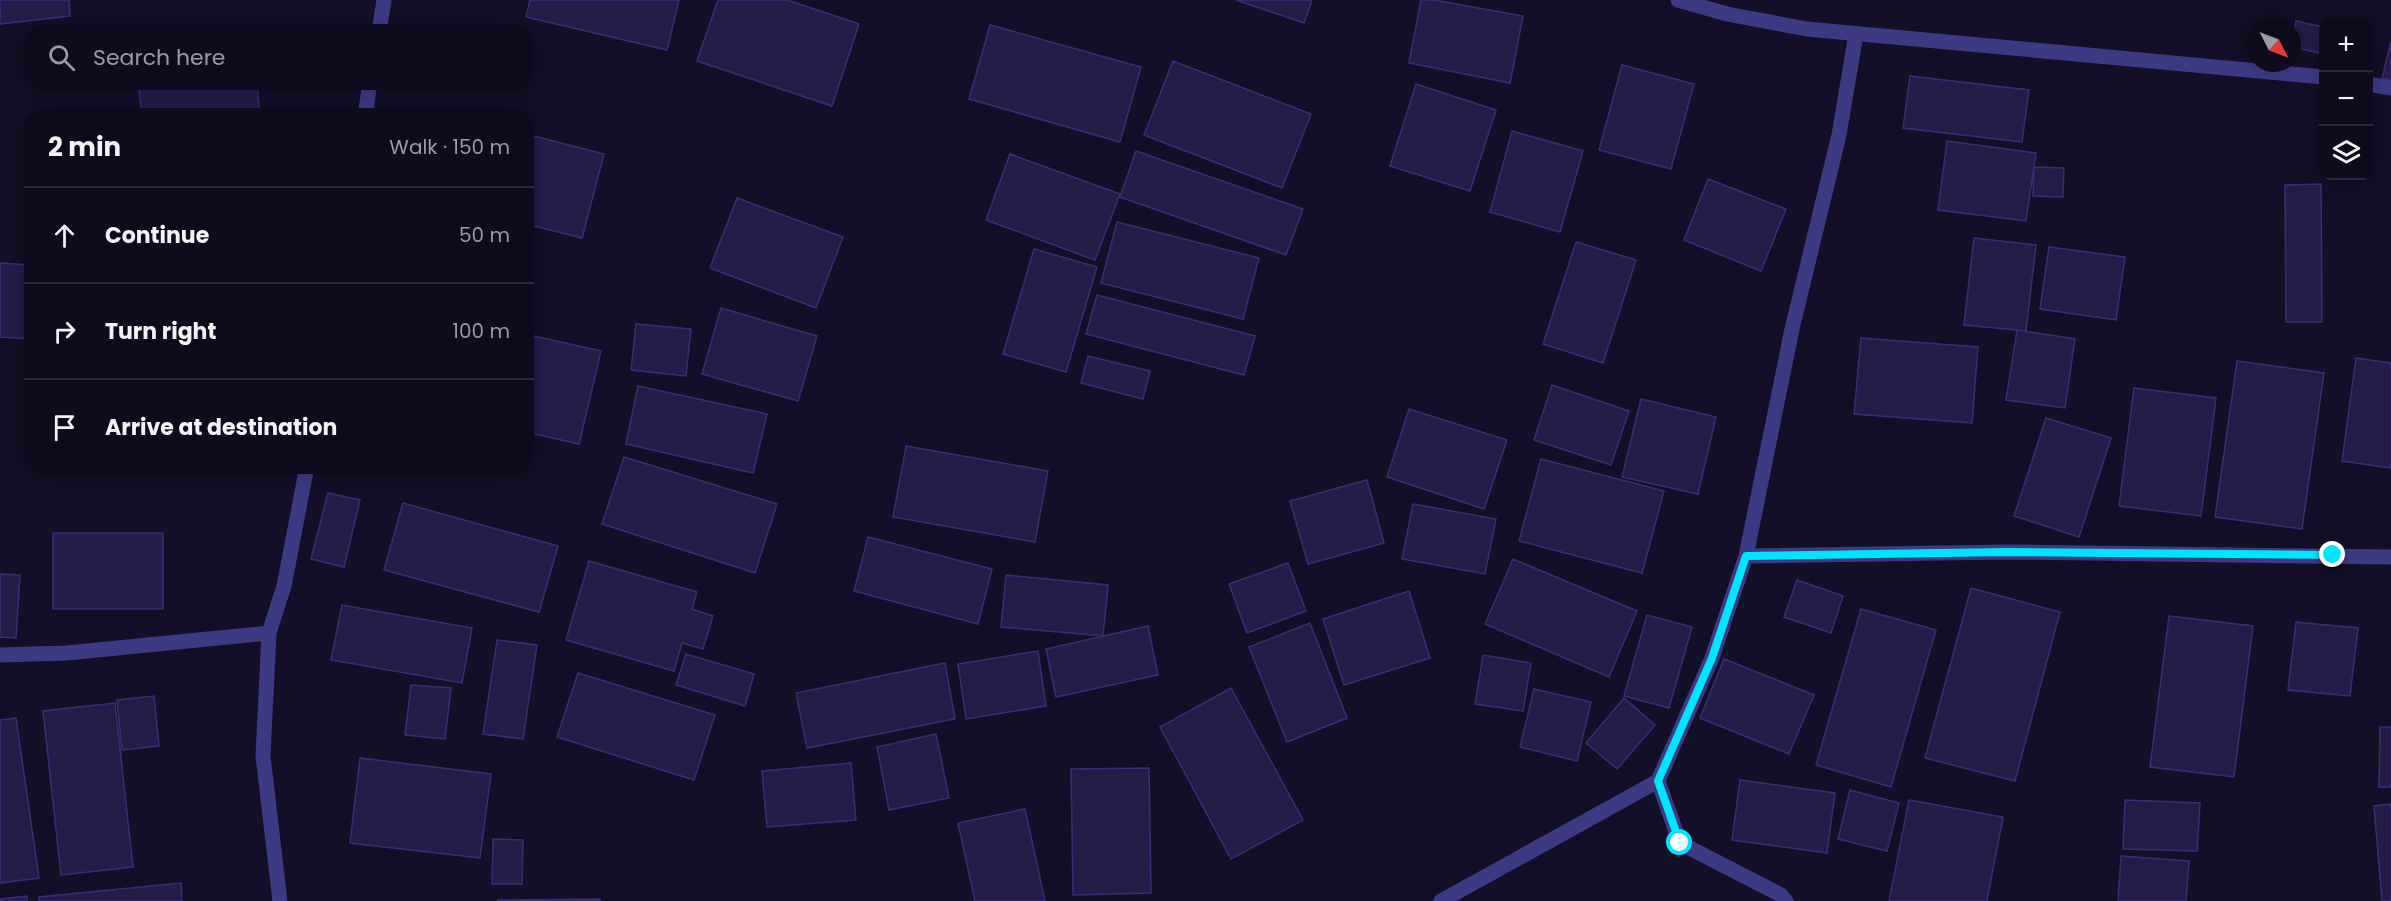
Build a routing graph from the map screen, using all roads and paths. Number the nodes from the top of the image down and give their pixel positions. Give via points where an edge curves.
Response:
1 (384, 0) edge
2 (1678, 0) edge
3 (380, 24) edge
4 (1856, 34) junction
5 (2319, 77) edge
6 (2373, 85) edge
7 (2391, 88) edge
8 (369, 90) edge
9 (366, 108) edge
10 (305, 474) edge
11 (1746, 556) junction
12 (2391, 557) edge
13 (269, 633) junction
14 (0, 655) edge
15 (1658, 781) junction
16 (280, 901) edge
17 (1441, 901) edge
18 (1786, 901) edge

1 - 3 street
2 - 4 street via 1727,14
4 - 5 street
4 - 11 street via 1839,135 1792,329
6 - 7 street
8 - 9 street
10 - 13 street via 284,586
11 - 12 street via 2006,552
11 - 15 street via 1712,658
13 - 14 street via 67,653
13 - 16 street via 263,756
15 - 17 street
15 - 18 street via 1680,843

